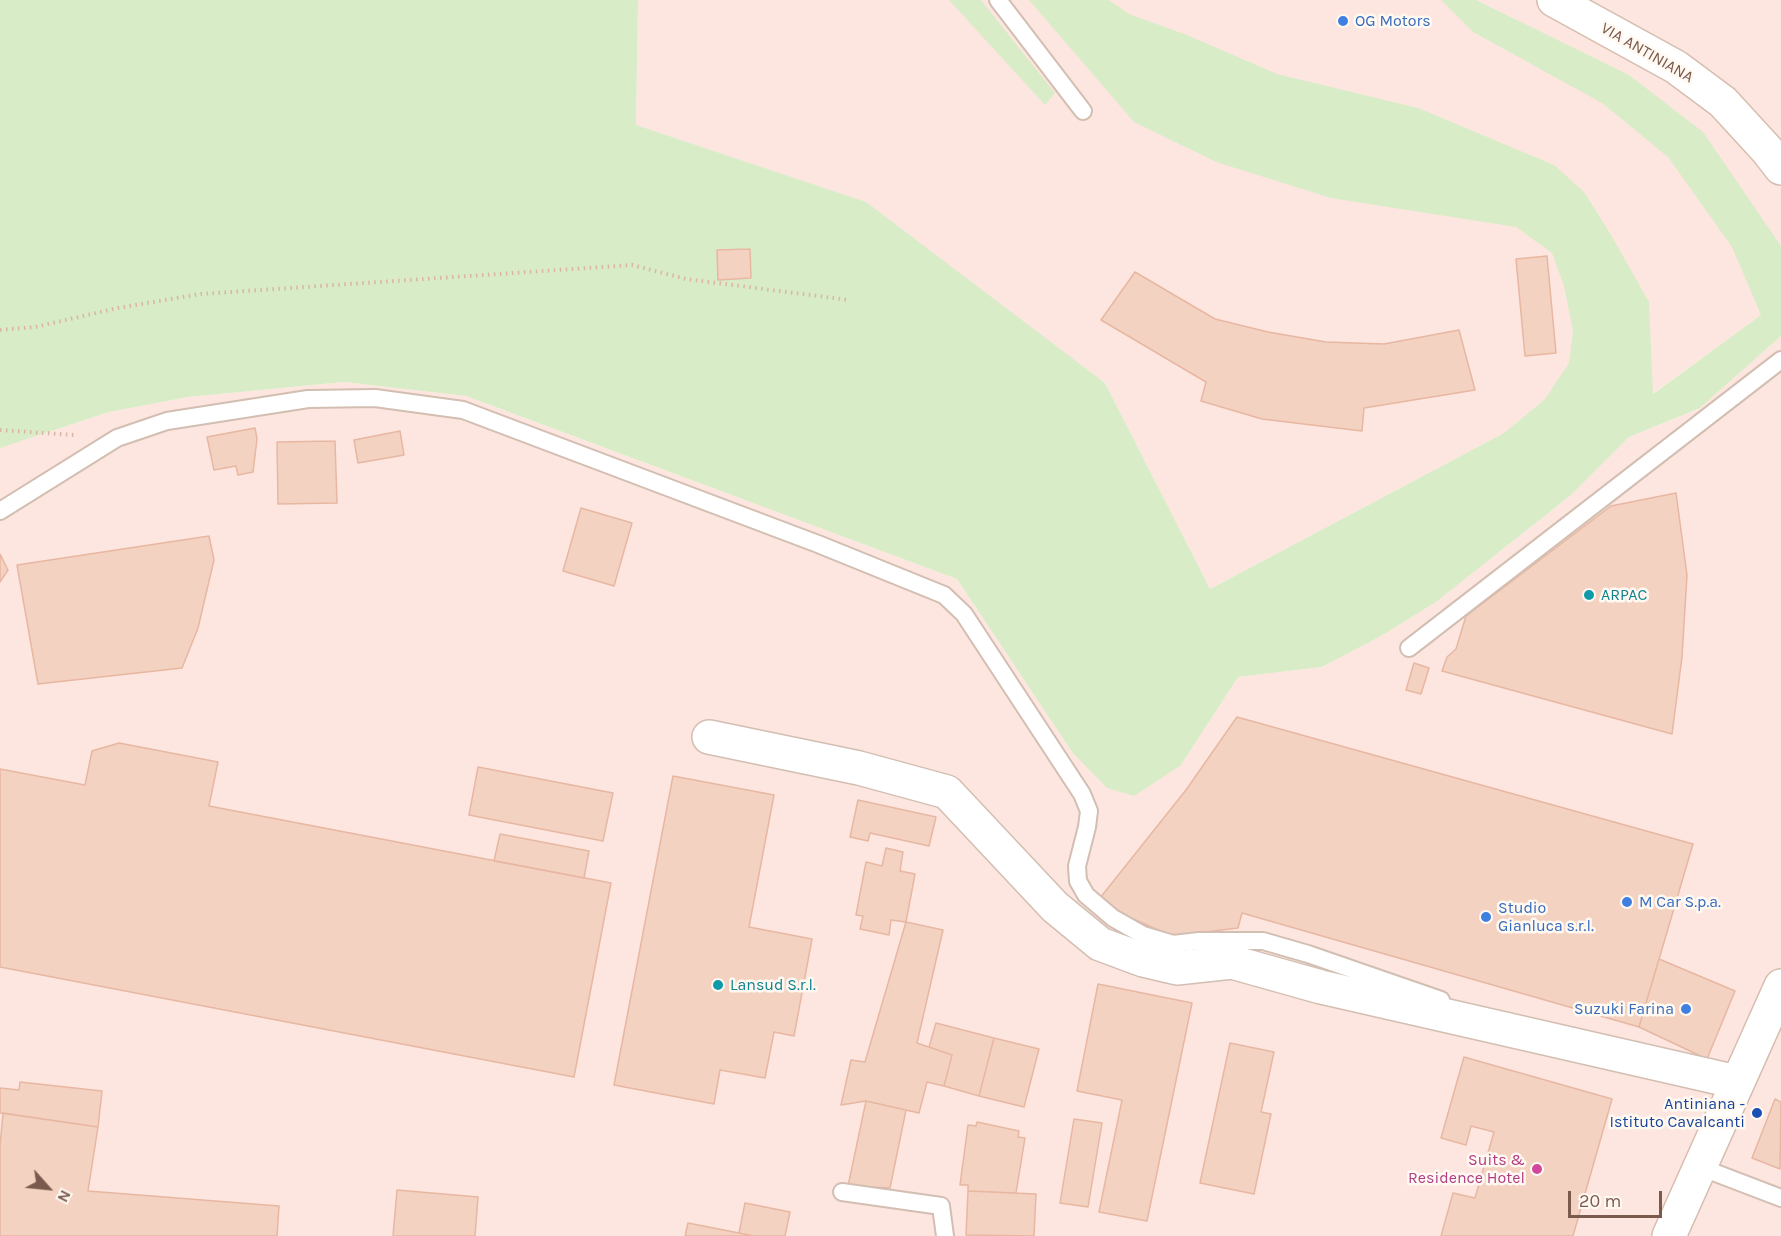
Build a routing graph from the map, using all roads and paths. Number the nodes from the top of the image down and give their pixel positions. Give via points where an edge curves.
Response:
1 (998, 0) edge
2 (1554, 0) edge
3 (1083, 111) dead end
4 (1781, 168) edge
5 (849, 300) dead end
6 (0, 330) edge
7 (1781, 360) edge
8 (0, 430) edge
9 (117, 438) junction
10 (0, 511) edge
11 (1409, 648) dead end
12 (709, 736) dead end
13 (1781, 986) edge
14 (1775, 1024) edge
15 (1567, 1043) junction
16 (1737, 1082) junction
17 (1700, 1167) junction
18 (842, 1192) dead end
19 (1781, 1198) edge
20 (945, 1236) edge
21 (1670, 1236) edge

1 - 3 lane
2 - 4 street, VIA ANTINIANA via 1677,67 1723,102
5 - 6 path via 686,279 632,265 201,294 35,327
7 - 11 lane
8 - 9 path
9 - 10 lane
9 - 15 lane via 167,420 309,399 375,398 463,410 944,595 964,614 1082,794 1089,811 1077,866 1078,881 1086,895 1113,918 1143,935 1173,944 1263,941
12 - 15 street via 859,768 946,792 1055,907 1100,944 1143,960 1177,968 1232,962 1321,987
13 - 14 street
14 - 16 street
15 - 16 street
16 - 17 street
17 - 19 lane
17 - 21 street
18 - 20 lane via 941,1206

